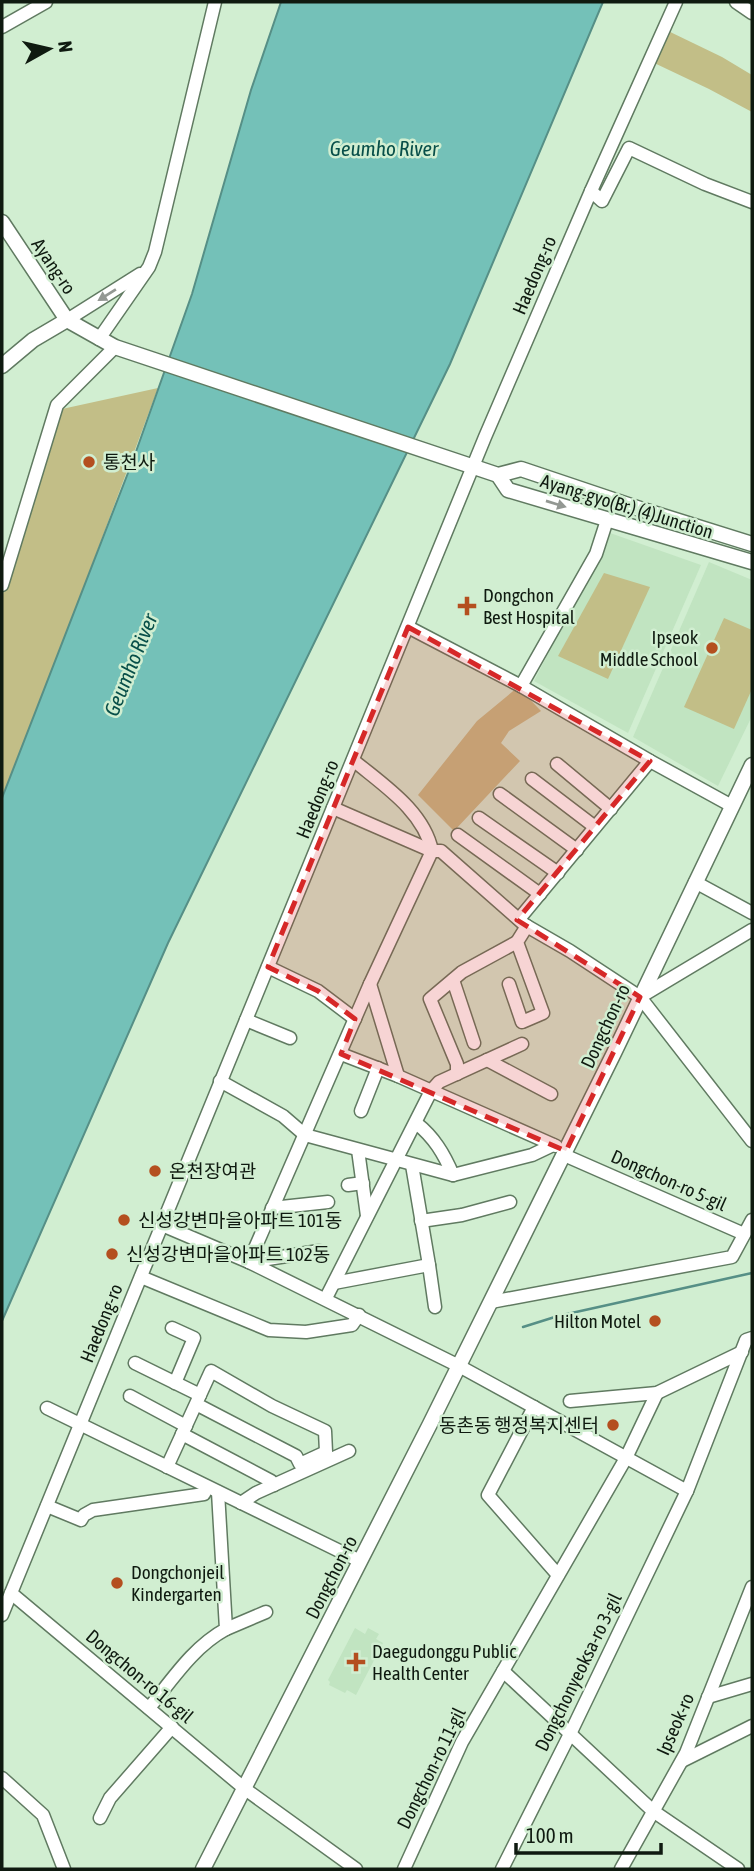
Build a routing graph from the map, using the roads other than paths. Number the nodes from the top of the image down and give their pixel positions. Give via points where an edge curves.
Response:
1 (46, 2) edge
2 (215, 2) edge
3 (676, 2) edge
4 (736, 2) edge
5 (752, 13) edge
6 (2, 27) edge
7 (591, 191) junction
8 (752, 202) edge
9 (2, 222) edge
10 (146, 271) junction
11 (67, 320) junction
12 (99, 340) junction
13 (115, 347) junction
14 (2, 366) edge
15 (442, 456) joint
16 (474, 467) junction
17 (498, 475) junction
18 (607, 520) junction
19 (752, 544) edge
20 (752, 562) edge
21 (2, 585) edge
22 (408, 627) junction
23 (521, 686) junction
24 (353, 760) junction
25 (650, 761) junction
26 (556, 764) dead end
27 (752, 765) edge
28 (532, 779) dead end
29 (500, 794) dead end
30 (732, 806) junction
31 (333, 808) junction
32 (611, 809) junction
33 (479, 817) dead end
34 (595, 827) junction
35 (458, 835) dead end
36 (432, 850) junction
37 (577, 850) junction
38 (558, 873) junction
39 (695, 882) junction
40 (540, 894) junction
41 (752, 913) edge
42 (523, 923) junction
43 (752, 930) edge
44 (517, 942) junction
45 (268, 967) junction
46 (453, 980) junction
47 (370, 984) junction
48 (509, 984) dead end
49 (640, 998) junction
50 (355, 1019) junction
51 (246, 1020) junction
52 (290, 1038) dead end
53 (474, 1043) dead end
54 (522, 1044) dead end
55 (341, 1054) junction
56 (487, 1060) junction
57 (378, 1068) junction
58 (457, 1074) junction
59 (398, 1076) junction
60 (220, 1081) junction
61 (431, 1091) junction
62 (551, 1094) dead end
63 (361, 1111) dead end
64 (416, 1123) junction
65 (305, 1135) junction
66 (752, 1142) edge
67 (358, 1150) junction
68 (561, 1150) junction
69 (396, 1161) junction
70 (412, 1165) junction
71 (453, 1175) junction
72 (363, 1183) junction
73 (348, 1185) dead end
74 (328, 1202) dead end
75 (510, 1202) dead end
76 (272, 1209) junction
77 (368, 1217) junction
78 (752, 1220) edge
79 (421, 1221) junction
80 (162, 1226) junction
81 (744, 1234) junction
82 (319, 1251) dead end
83 (249, 1262) junction
84 (429, 1265) junction
85 (141, 1277) junction
86 (334, 1283) junction
87 (326, 1298) junction
88 (491, 1302) junction
89 (435, 1307) dead end
90 (359, 1315) junction
91 (172, 1328) dead end
92 (747, 1343) edge
93 (135, 1363) dead end
94 (459, 1366) junction
95 (175, 1383) junction
96 (657, 1393) junction
97 (130, 1396) dead end
98 (198, 1399) junction
99 (570, 1401) dead end
100 (534, 1407) junction
101 (47, 1408) dead end
102 (80, 1425) junction
103 (184, 1430) junction
104 (349, 1451) dead end
105 (626, 1458) junction
106 (167, 1467) junction
107 (274, 1485) junction
108 (213, 1490) junction
109 (687, 1491) junction
110 (241, 1503) junction
111 (47, 1506) junction
112 (360, 1561) junction
113 (558, 1576) junction
114 (752, 1587) edge
115 (11, 1593) junction
116 (266, 1612) dead end
117 (746, 1614) edge
118 (2, 1615) edge
119 (226, 1629) junction
120 (503, 1671) junction
121 (752, 1684) edge
122 (708, 1697) junction
123 (149, 1708) junction
124 (752, 1726) edge
125 (172, 1727) junction
126 (570, 1734) junction
127 (681, 1761) junction
128 (2, 1778) edge
129 (245, 1788) junction
130 (653, 1811) junction
131 (100, 1818) dead end
132 (64, 1869) edge
133 (203, 1869) edge
134 (356, 1869) edge
135 (404, 1869) edge
136 (502, 1869) edge
137 (621, 1869) edge
138 (738, 1869) edge

1 - 6 street
2 - 10 street via 155,252
3 - 7 street, Haedong-ro
4 - 5 street
7 - 8 street via 603,201 628,148
7 - 16 street, Haedong-ro
9 - 11 main road, Ayang-ro
10 -> 11 street
10 - 12 street
11 - 12 main road, Ayang-ro
11 - 14 main road
12 - 13 main road, Ayang-ro
13 - 15 main road, Ayang-ro
13 - 21 street via 57,405
15 - 16 main road, Ayang-gyo(Br.) (4)Junction
16 - 17 main road, Ayang-gyo(Br.) (4)Junction
16 - 22 street, Haedong-ro
17 -> 18 main road, Ayang-gyo(Br.) (4)Junction via 508,490
17 - 19 main road, Ayang-gyo(Br.) (4)Junction via 522,469
18 - 20 main road, Ayang-gyo(Br.) (4)Junction
18 - 23 street via 596,554
22 - 23 street
22 - 24 street, Haedong-ro
23 - 25 street
24 - 31 street, Haedong-ro
24 - 36 street via 405,803 430,837
25 - 30 street
25 - 32 street
26 - 32 street
27 - 30 main road, Dongchon-ro
28 - 34 street
29 - 37 street
30 - 39 main road, Dongchon-ro
31 - 36 street
31 - 45 street, Haedong-ro
32 - 34 street
33 - 38 street
34 - 37 street
35 - 40 street
36 - 42 street via 441,851
36 - 47 street
37 - 38 street
38 - 40 street
39 - 41 street
39 - 49 main road, Dongchon-ro
40 - 42 street
42 - 44 street
42 - 49 street
43 - 49 street
44 - 46 street
44 - 48 street via 543,1013 522,1022
45 - 50 street via 318,991
45 - 51 street, Haedong-ro
46 - 53 street
46 - 58 street via 430,999
47 - 50 street
47 - 59 street
49 - 66 street
49 - 68 main road, Dongchon-ro
50 - 55 street
51 - 52 street
51 - 60 street, Haedong-ro
54 - 56 street
55 - 57 street, Dongchon-ro 5-gil
55 - 65 street
56 - 58 street
56 - 62 street
57 - 59 street, Dongchon-ro 5-gil
57 - 63 street
58 - 61 street
59 - 61 street, Dongchon-ro 5-gil
60 - 65 street via 283,1116
60 - 80 street, Haedong-ro
61 - 64 street
61 - 68 street, Dongchon-ro 5-gil
64 - 69 street
64 - 71 street via 443,1153
65 - 67 street
65 - 76 street
67 - 69 street
67 - 72 street
68 - 71 street
68 - 81 street, Dongchon-ro 5-gil
68 - 88 main road, Dongchon-ro
69 - 70 street
69 - 77 street
70 - 71 street
70 - 79 street
72 - 73 street
72 - 77 street
74 - 76 street
75 - 79 street
76 - 83 street
77 - 86 street
78 - 81 street
79 - 84 street
80 - 83 street
80 - 85 street, Haedong-ro
81 - 88 street via 732,1257
82 - 83 street
83 - 87 street
84 - 86 street
84 - 89 street
85 - 90 street via 269,1330 334,1329 352,1325
85 - 102 street, Haedong-ro
86 - 87 street
87 - 90 street
88 - 94 main road, Dongchon-ro
90 - 94 street
91 - 95 street via 194,1338
92 - 96 street, Dongchonyeoksa-ro 3-gil
92 - 109 street, Dongchonyeoksa-ro 3-gil
93 - 95 street
94 - 100 street
94 - 112 main road, Dongchon-ro
95 - 98 street
96 - 99 street
96 - 105 street, Dongchon-ro 11-gil
97 - 103 street
98 - 98 street via 296,1456 300,1464 326,1452 325,1431 211,1371
98 - 103 street
100 - 105 street
100 - 113 street via 488,1494
101 - 102 street
102 - 106 street
102 - 111 street, Haedong-ro
103 - 106 street
103 - 107 street
104 - 107 street
105 - 109 street
105 - 113 street, Dongchon-ro 11-gil
106 - 108 street
107 - 110 street
108 - 110 street
108 - 111 street via 93,1510 80,1520
108 - 119 street
109 - 126 street, Dongchonyeoksa-ro 3-gil
110 - 112 street
111 - 115 street, Haedong-ro
112 - 129 main road, Dongchon-ro
113 - 120 street, Dongchon-ro 11-gil
114 - 117 street, Ipseok-ro
115 - 118 street, Haedong-ro
115 - 123 street, Dongchon-ro 16-gil
116 - 119 street
117 - 122 street, Ipseok-ro
119 - 123 street via 197,1649
120 - 126 street
120 - 135 street, Dongchon-ro 11-gil via 462,1742
121 - 122 street
122 - 127 street, Ipseok-ro
123 - 125 street, Dongchon-ro 16-gil
124 - 127 street
125 - 129 street, Dongchon-ro 16-gil
125 - 131 street via 110,1798
126 - 130 street
126 - 136 street, Dongchonyeoksa-ro 3-gil
127 - 130 street, Ipseok-ro
128 - 132 street via 43,1815
129 - 133 main road, Dongchon-ro
129 - 134 street, Dongchon-ro 16-gil
130 - 137 street, Ipseok-ro
130 - 138 street

